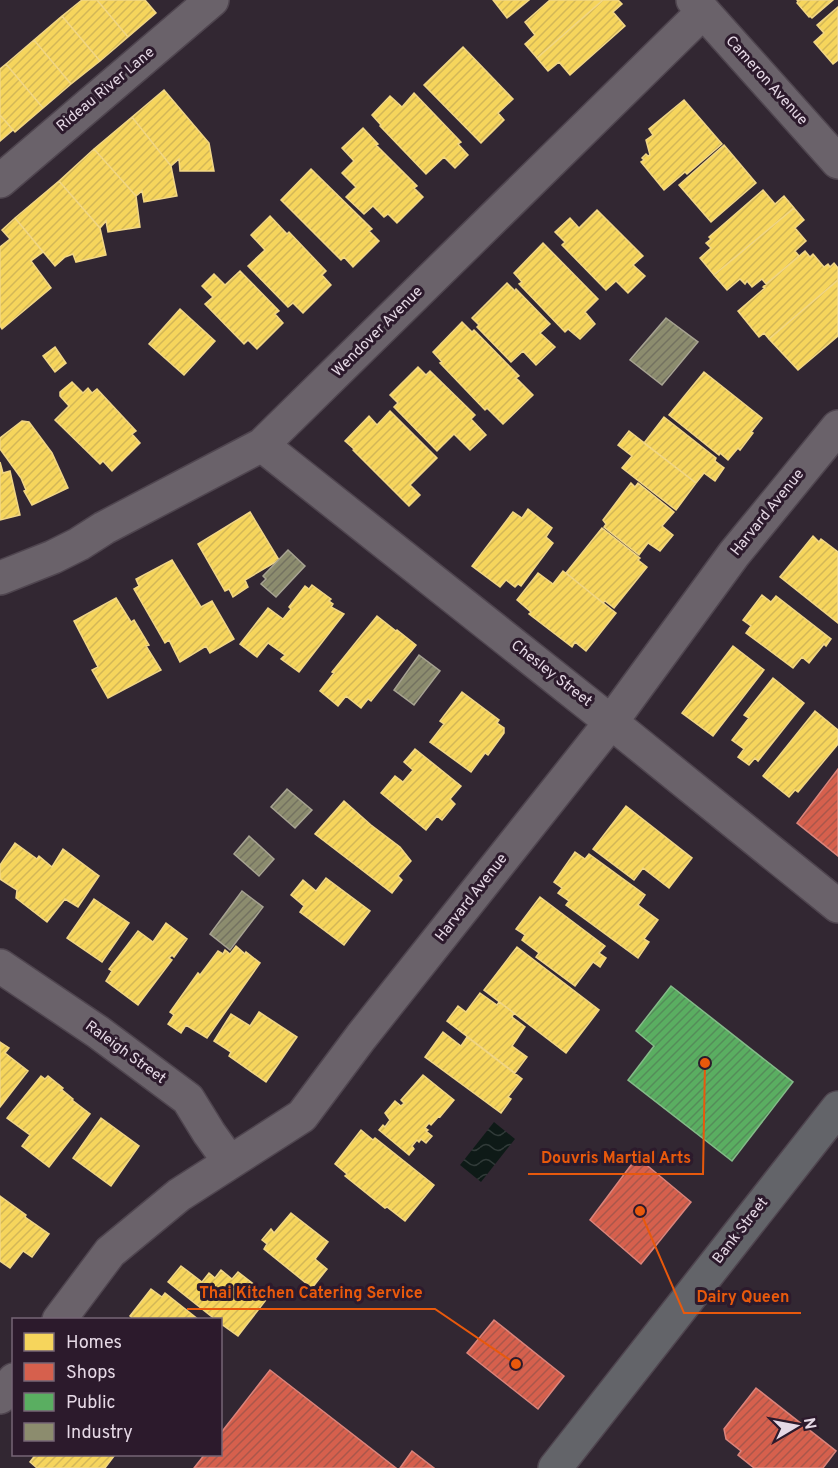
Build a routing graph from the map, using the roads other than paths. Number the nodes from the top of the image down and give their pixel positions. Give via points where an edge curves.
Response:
1 (212, 0) edge
2 (698, 6) edge
3 (838, 162) edge
4 (0, 181) edge
5 (838, 427) edge
6 (262, 445) junction
7 (0, 578) edge
8 (612, 722) junction
9 (838, 906) edge
10 (0, 966) edge
11 (838, 1108) edge
12 (229, 1161) junction
13 (60, 1318) edge
14 (12, 1382) edge
15 (0, 1397) edge
16 (555, 1468) edge

1 - 4 street, Rideau River Lane
2 - 3 street, Cameron Avenue
2 - 6 street, Wendover Avenue
5 - 8 street, Harvard Avenue via 734,554
6 - 7 street, Wendover Avenue via 79,544
6 - 8 street, Chesley Street
8 - 9 street, Chesley Street
8 - 12 street, Harvard Avenue via 302,1116
10 - 12 street, Raleigh Street via 188,1099
11 - 16 main road, Bank Street
12 - 13 street, Harvard Avenue via 178,1195 110,1252
14 - 15 street

